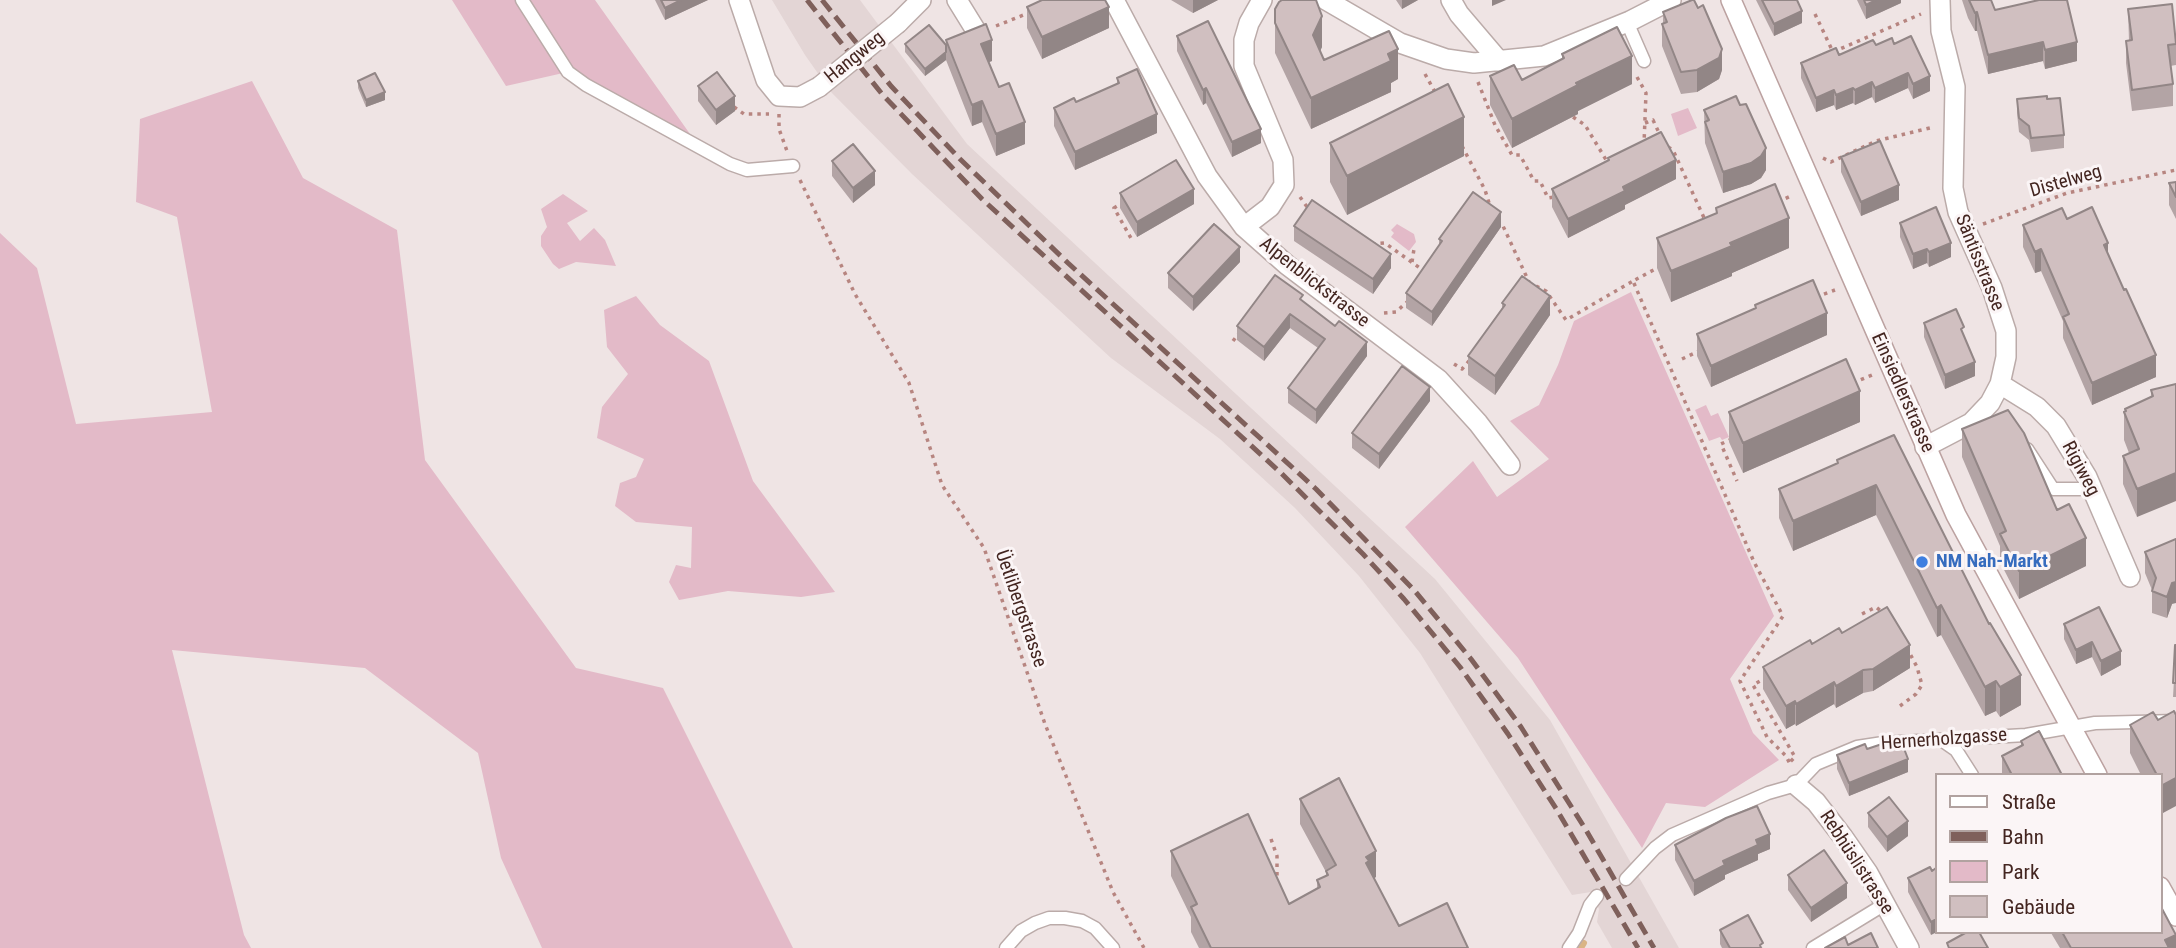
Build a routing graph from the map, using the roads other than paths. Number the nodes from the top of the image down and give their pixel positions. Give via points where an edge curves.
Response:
1 (522, 0) edge
2 (739, 0) edge
3 (921, 0) edge
4 (957, 0) edge
5 (1114, 0) edge
6 (1262, 0) edge
7 (1326, 0) edge
8 (1451, 0) edge
9 (1671, 0) edge
10 (1731, 0) edge
11 (1940, 3) edge
12 (1627, 22) junction
13 (978, 34) edge
14 (1499, 61) junction
15 (1644, 61) dead end
16 (793, 166) road end
17 (1244, 227) junction
18 (2000, 384) junction
19 (2016, 433) edge
20 (1925, 447) junction
21 (1510, 465) dead end
22 (2091, 485) junction
23 (2130, 577) dead end
24 (2176, 721) edge
25 (2071, 728) junction
26 (1943, 741) junction
27 (1971, 773) edge
28 (2096, 773) edge
29 (1796, 785) junction
30 (1626, 880) dead end
31 (2162, 891) edge
32 (1597, 896) dead end
33 (1885, 904) junction
34 (2176, 916) edge
35 (1006, 948) edge
36 (1113, 948) edge
37 (1569, 948) edge
38 (1813, 948) edge
39 (1909, 948) edge

1 - 16 lane via 568,72 586,85 730,164 747,170
2 - 3 street, Hangweg, bridge via 766,80 779,96 800,97 898,23
4 - 13 street
5 - 17 street, Alpenblickstrasse via 1207,176
6 - 17 street via 1244,40 1244,66 1283,160 1284,185 1270,207
7 - 14 street via 1420,51 1446,59
8 - 14 street
9 - 12 street
10 - 20 street, Einsiedlerstrasse
11 - 18 street, Säntisstrasse via 1941,31 1955,87 1953,188 1958,212 2007,331
12 - 14 street via 1544,56
12 - 15 lane
17 - 21 street, Alpenblickstrasse via 1438,380
18 - 20 street, Säntisstrasse via 1990,403 1957,438
18 - 22 street, Rigiweg via 2037,407 2056,426
19 - 22 lane via 2053,489
20 - 25 street, Einsiedlerstrasse via 1974,550
22 - 23 street, Rigiweg
24 - 25 lane, Hernerholzgasse
25 - 26 lane, Hernerholzgasse
25 - 28 street, Einsiedlerstrasse
26 - 27 lane via 1956,750
26 - 29 lane, Hernerholzgasse via 1857,747 1816,764
29 - 30 lane, Hernerholzgasse via 1672,835
29 - 33 street, Rebhüslistrasse via 1843,837
31 - 34 street
32 - 37 lane
33 - 38 lane
33 - 39 street, Rebhüslistrasse
35 - 36 lane via 1035,923 1065,918 1083,921

